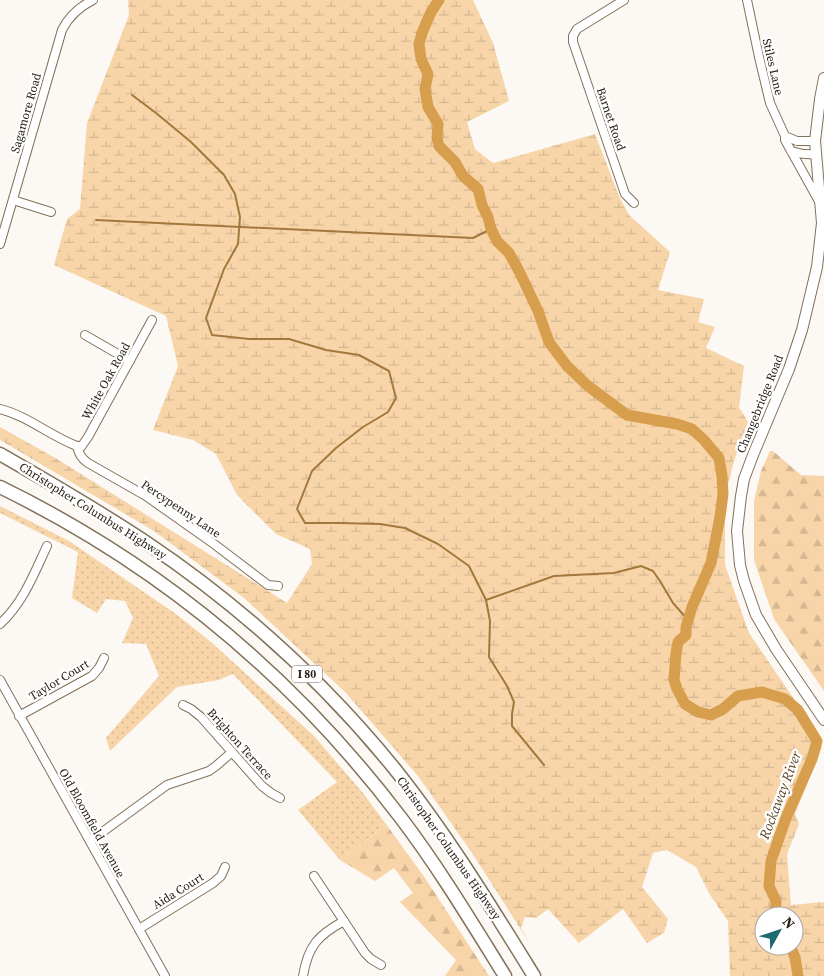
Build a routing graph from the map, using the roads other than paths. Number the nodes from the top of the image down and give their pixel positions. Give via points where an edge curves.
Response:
1 (93, 0) edge
2 (624, 0) edge
3 (747, 0) edge
4 (824, 78) edge
5 (822, 99) edge
6 (785, 136) junction
7 (815, 140) junction
8 (791, 151) junction
9 (816, 154) junction
10 (13, 200) junction
11 (634, 203) dead end
12 (820, 205) junction
13 (51, 212) dead end
14 (0, 244) edge
15 (152, 320) dead end
16 (85, 335) dead end
17 (130, 361) junction
18 (0, 409) edge
19 (77, 446) junction
20 (0, 454) edge
21 (0, 487) edge
22 (47, 546) dead end
23 (278, 586) dead end
24 (0, 624) edge
25 (104, 658) dead end
26 (0, 680) edge
27 (183, 705) dead end
28 (19, 716) junction
29 (824, 720) edge
30 (232, 752) junction
31 (280, 798) dead end
32 (90, 842) junction
33 (225, 867) dead end
34 (314, 876) dead end
35 (344, 921) junction
36 (139, 929) junction
37 (381, 965) dead end
38 (165, 976) edge
39 (303, 976) edge
40 (505, 976) edge
41 (534, 976) edge

1 - 10 street, Sagamore Road via 74,12 62,30
2 - 11 street, Barnet Road via 577,29 573,40 625,194
3 - 6 street, Stiles Lane via 770,103
4 - 5 main road, Changebridge Road
5 - 7 main road, Changebridge Road
6 - 7 street via 797,141
6 - 8 street, Stiles Lane
7 - 9 main road, Changebridge Road
8 - 9 street
8 - 12 street, Stiles Lane
9 - 12 main road, Changebridge Road
10 - 13 street
10 - 14 street, Sagamore Road
12 - 29 main road, Changebridge Road via 821,242 811,295 789,369 744,479 739,504 738,548 742,573 756,615
15 - 17 street, White Oak Road
16 - 17 street
17 - 19 street, White Oak Road via 88,437 81,447
18 - 19 street
19 - 23 street, Percypenny Lane via 82,459 146,496 268,585
20 - 41 highway, Christopher Columbus Highway / I 80 via 165,556 242,614 313,678 408,786
21 - 40 highway, Christopher Columbus Highway / I 80 via 108,547 189,604 262,663 349,753 403,820
22 - 24 street via 16,608
25 - 28 street, Taylor Court via 92,676
26 - 28 street, Old Bloomfield Avenue
27 - 30 street, Brighton Terrace via 201,717
28 - 32 street, Old Bloomfield Avenue
30 - 31 street, Brighton Terrace via 262,786
30 - 32 street via 209,771 167,785
32 - 36 street, Old Bloomfield Avenue
33 - 36 street, Aida Court via 213,883
34 - 35 street
35 - 37 street via 365,952
35 - 39 street via 329,929 316,942 307,957
36 - 38 street, Old Bloomfield Avenue

